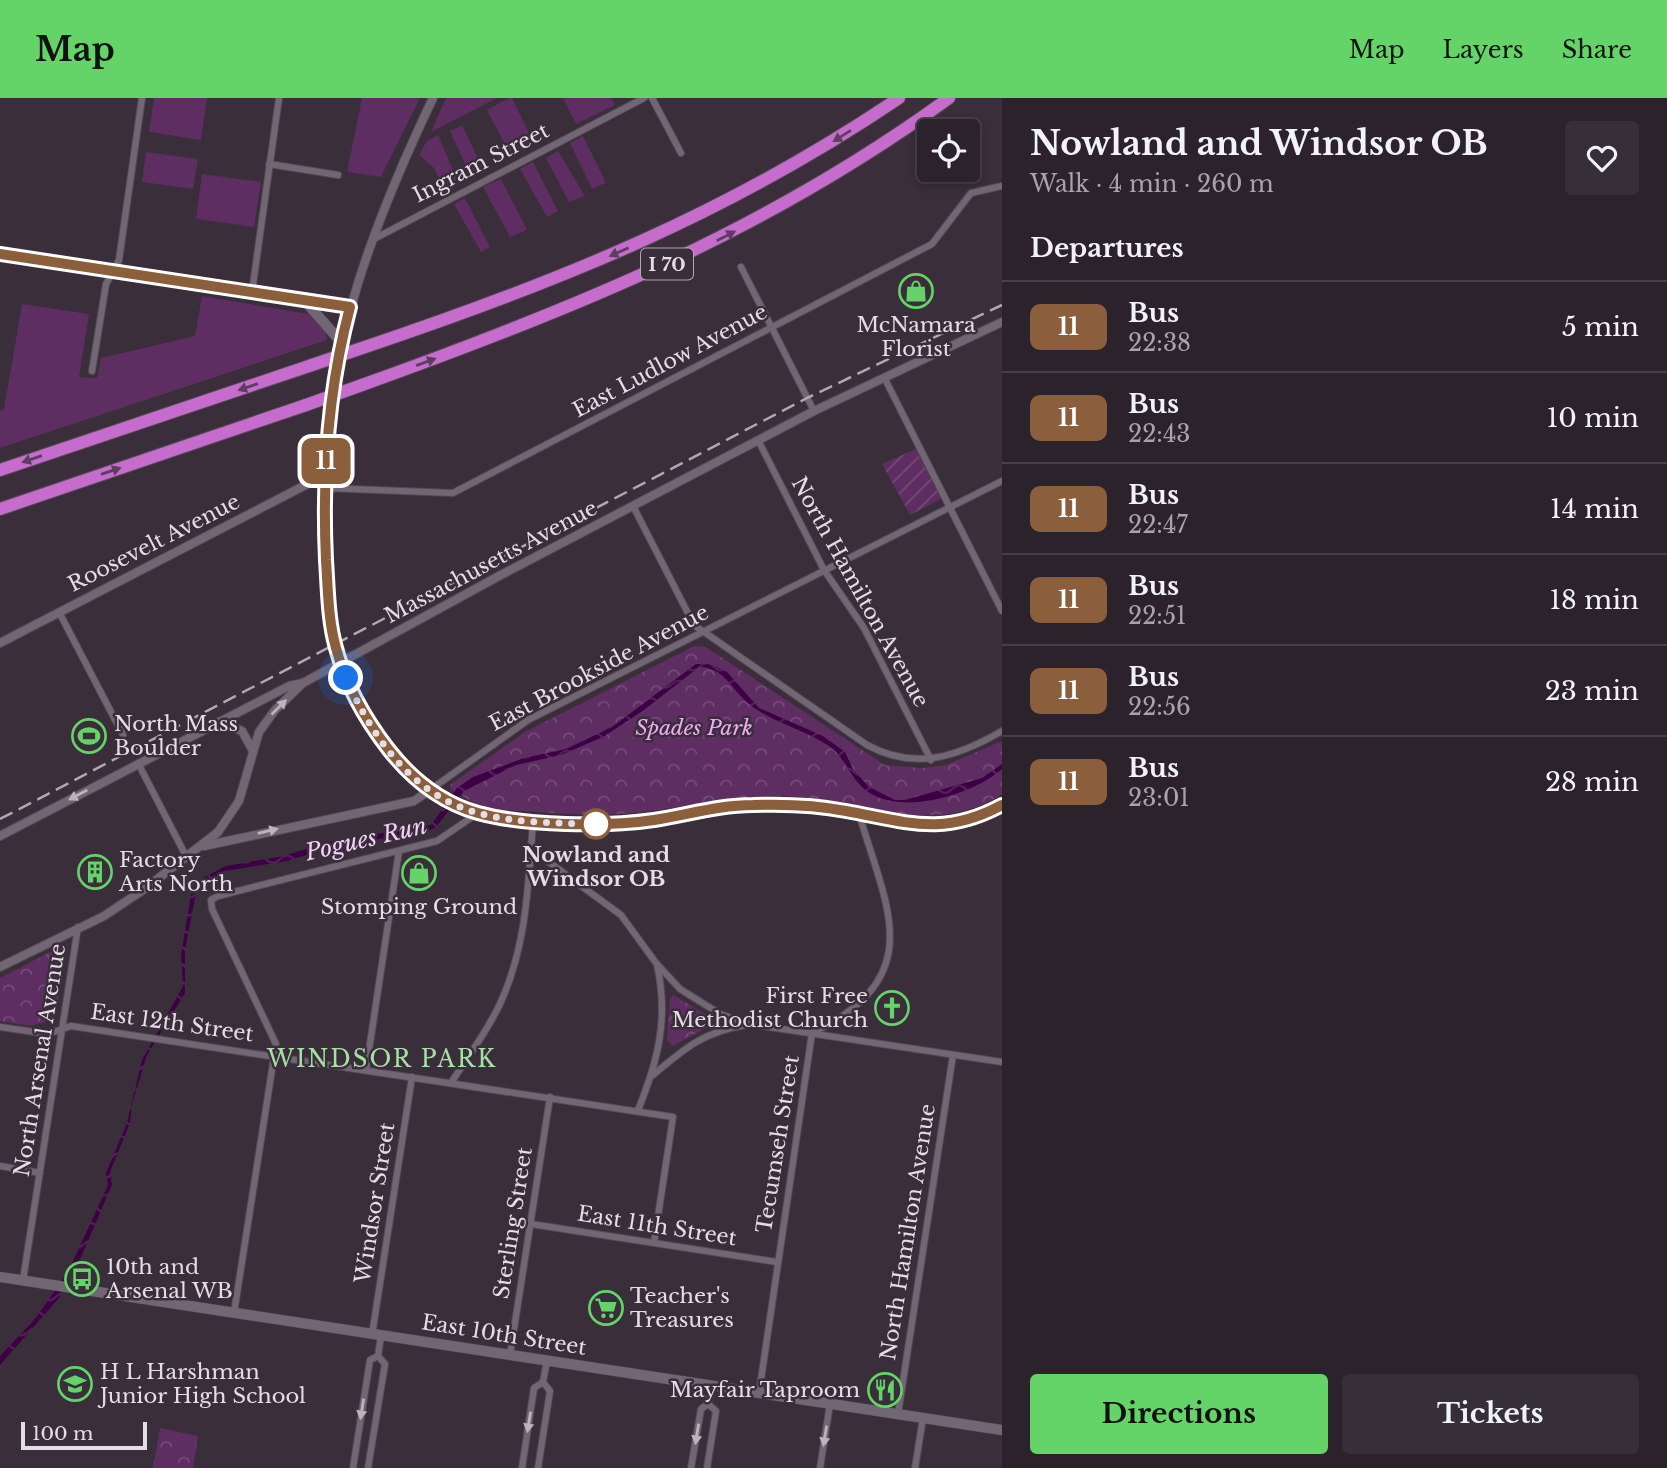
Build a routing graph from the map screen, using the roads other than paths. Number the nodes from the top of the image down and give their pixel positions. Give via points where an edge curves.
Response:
1 (142, 98) edge
2 (279, 98) edge
3 (433, 98) edge
4 (644, 98) edge
5 (652, 98) edge
6 (899, 98) edge
7 (949, 98) edge
8 (681, 153) dead end
9 (270, 164) junction
10 (338, 174) dead end
11 (1002, 186) edge
12 (370, 240) junction
13 (0, 254) edge
14 (741, 267) dead end
15 (112, 271) junction
16 (252, 292) junction
17 (304, 301) junction
18 (350, 307) junction
19 (1002, 322) edge
20 (771, 327) junction
21 (341, 342) junction
22 (92, 371) dead end
23 (884, 377) junction
24 (814, 411) junction
25 (758, 440) junction
26 (0, 470) edge
27 (325, 475) junction
28 (1002, 481) edge
29 (325, 488) junction
30 (633, 506) junction
31 (950, 508) junction
32 (0, 509) edge
33 (824, 570) junction
34 (1002, 611) edge
35 (59, 612) junction
36 (702, 633) junction
37 (0, 643) edge
38 (341, 663) junction
39 (303, 683) junction
40 (219, 722) junction
41 (1002, 732) edge
42 (123, 735) dead end
43 (252, 749) junction
44 (931, 760) junction
45 (138, 763) junction
46 (430, 790) junction
47 (1002, 805) edge
48 (473, 811) junction
49 (859, 814) junction
50 (533, 820) junction
51 (0, 835) edge
52 (201, 847) junction
53 (531, 849) junction
54 (399, 851) junction
55 (187, 858) junction
56 (78, 927) junction
57 (656, 963) junction
58 (0, 967) edge
59 (749, 1024) junction
60 (0, 1027) edge
61 (62, 1028) junction
62 (812, 1033) junction
63 (274, 1055) junction
64 (953, 1055) junction
65 (1002, 1062) edge
66 (366, 1070) junction
67 (652, 1076) junction
68 (412, 1077) junction
69 (451, 1083) junction
70 (550, 1097) junction
71 (638, 1110) junction
72 (0, 1166) edge
73 (40, 1172) junction
74 (531, 1224) junction
75 (654, 1243) junction
76 (778, 1262) junction
77 (0, 1277) edge
78 (23, 1280) junction
79 (234, 1313) junction
80 (377, 1335) junction
81 (510, 1355) junction
82 (378, 1356) junction
83 (547, 1360) junction
84 (543, 1382) junction
85 (711, 1386) junction
86 (759, 1393) junction
87 (708, 1404) junction
88 (830, 1404) junction
89 (898, 1414) junction
90 (923, 1418) junction
91 (1002, 1430) edge
92 (353, 1468) edge
93 (368, 1468) edge
94 (522, 1468) edge
95 (538, 1468) edge
96 (691, 1468) edge
97 (707, 1468) edge
98 (820, 1468) edge
99 (915, 1468) edge

1 - 15 street via 119,260
2 - 9 street
3 - 12 street
4 - 12 street, Ingram Street
5 - 8 street
6 -> 26 highway, I 70, bridge via 785,171 701,215 556,280
32 -> 7 highway, I 70, bridge via 554,315 698,249 834,175
9 - 10 street
9 - 16 street
11 - 20 street, East Ludlow Avenue via 971,193 932,244
12 - 18 street
13 - 15 main road
14 - 20 street
15 - 16 main road
15 - 22 street
16 - 17 main road
17 - 18 main road
17 - 21 main road
18 - 21 street
19 - 23 street, Massachusetts Avenue
20 - 24 street
20 - 29 street, East Ludlow Avenue via 453,493
21 - 27 street
23 - 24 street, Massachusetts Avenue
23 - 31 street
24 - 25 street, Massachusetts Avenue
25 - 30 street, Massachusetts Avenue
25 - 33 street, North Hamilton Avenue
27 - 29 street
27 - 35 street, Roosevelt Avenue
28 - 31 street, East Brookside Avenue
29 - 38 main road via 330,613
30 - 36 street
30 - 38 street, Massachusetts Avenue
31 - 33 street, East Brookside Avenue
31 - 34 street
33 - 36 street, East Brookside Avenue
33 - 44 street, North Hamilton Avenue via 864,628
35 - 37 street, Roosevelt Avenue
35 - 42 street
36 - 44 street via 867,745 892,756
36 - 46 street, East Brookside Avenue via 528,720
38 - 39 street, Massachusetts Avenue
38 - 46 main road via 378,737 411,776
39 - 40 street, Massachusetts Avenue
43 -> 39 street, East Brookside Avenue via 267,720
40 - 43 street via 242,731
40 - 45 street, Massachusetts Avenue
41 - 44 street via 962,752
43 - 52 street, East Brookside Avenue via 235,810
45 -> 51 street, Massachusetts Avenue
45 - 55 street
46 - 48 main road
52 -> 46 street, East Brookside Avenue via 414,800
47 - 49 main road via 963,821 924,825
48 - 50 main road
48 - 54 street via 440,839
49 - 50 main road via 823,807 749,805 631,823
49 - 62 street, Tecumseh Street via 891,919 888,958 878,982 863,1000 840,1020
50 - 53 street
52 - 55 street, East Brookside Avenue
53 - 57 street via 621,915
53 - 69 street via 523,931 510,980 496,1012
54 - 63 street via 211,900 276,1044
54 - 66 street
55 - 56 street, East Brookside Avenue via 111,911
56 - 58 street, East Brookside Avenue
56 - 61 street, North Arsenal Avenue
57 - 59 street via 696,1001
57 - 67 street via 663,1015
59 - 62 street
59 - 67 street via 701,1037
60 - 61 street, East 12th Street via 48,1034
61 - 63 street, East 12th Street via 68,1025
61 - 73 street, North Arsenal Avenue
62 - 64 street
62 - 76 street, Tecumseh Street
63 - 66 street, East 12th Street
63 - 79 street
64 - 65 street
64 - 89 street, North Hamilton Avenue
66 - 68 street, East 12th Street
67 - 71 street
68 - 69 street, East 12th Street
68 - 80 street, Windsor Street
69 - 70 street, East 12th Street
70 - 71 street, East 12th Street
70 - 74 street, Sterling Street
71 - 75 street, East 12th Street via 673,1117
72 - 73 street
73 - 78 street, North Arsenal Avenue
74 - 75 street, East 11th Street
74 - 81 street, Sterling Street
75 - 76 street, East 11th Street
76 - 86 street, Tecumseh Street
77 - 78 main road, East 10th Street
78 - 79 main road, East 10th Street
79 - 80 main road, East 10th Street
80 - 81 main road, East 10th Street
80 - 82 street, Windsor Street
81 - 83 main road, East 10th Street
82 -> 92 street via 370,1360
82 - 93 street via 385,1364
83 - 84 street
83 - 85 main road, East 10th Street
84 -> 94 street via 534,1388
84 - 95 street via 550,1391
85 - 86 main road, East 10th Street
85 - 87 street
86 - 88 main road, East 10th Street
87 -> 96 street via 701,1409
87 - 97 street via 716,1411
88 - 89 main road, East 10th Street
88 -> 98 street
89 - 90 main road, East 10th Street
90 - 91 main road, East 10th Street
90 - 99 street

